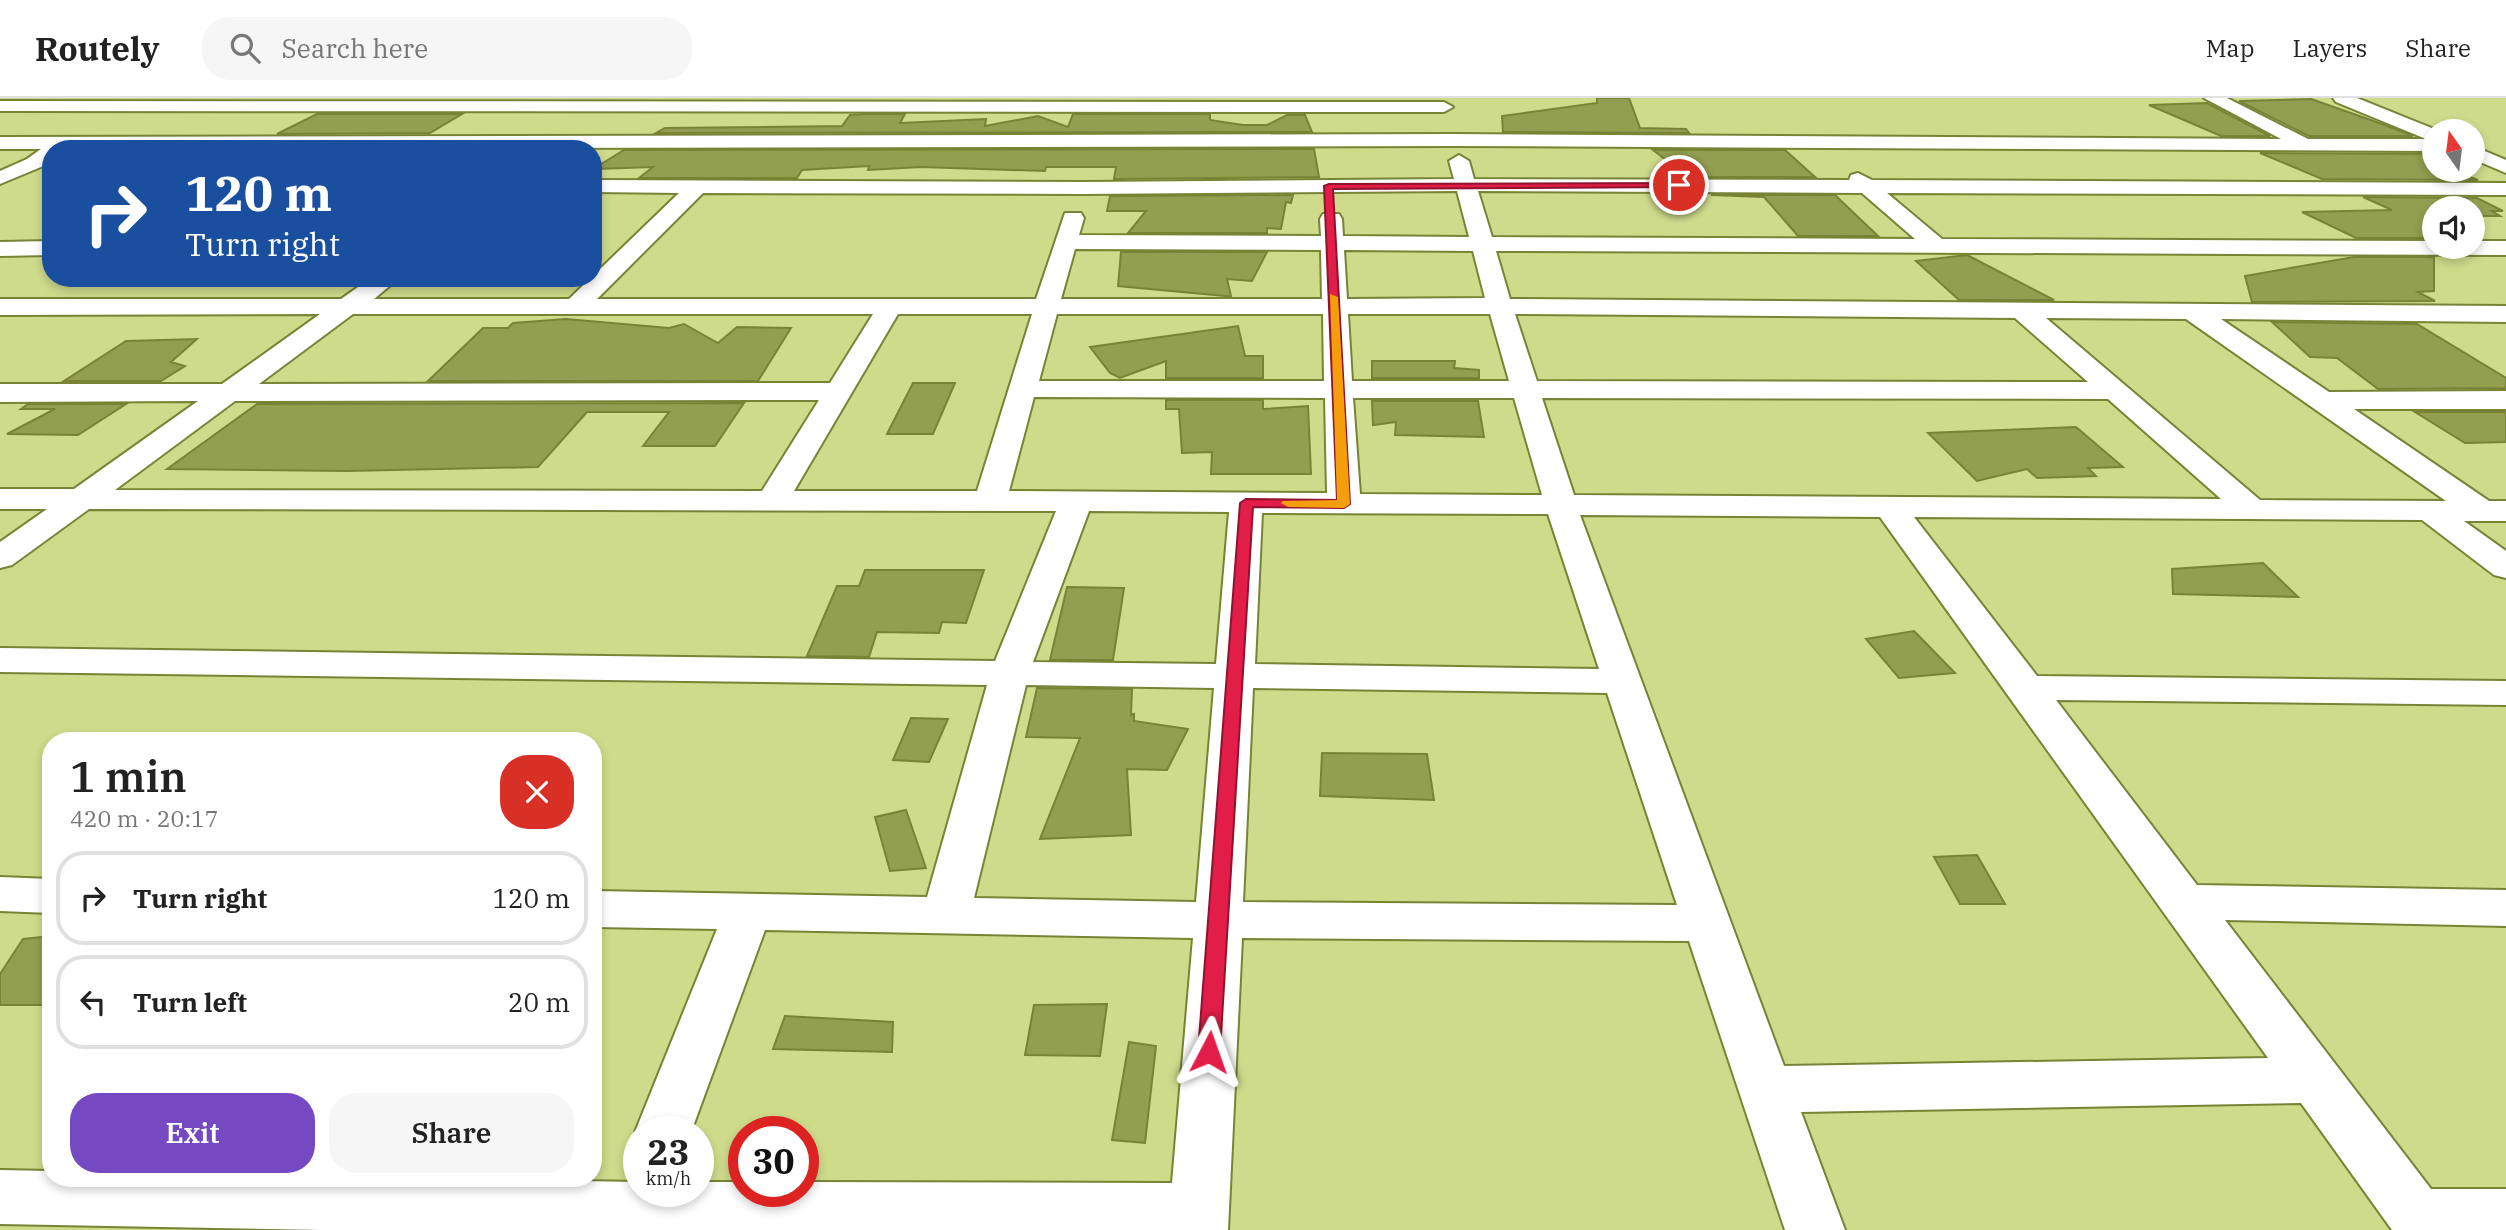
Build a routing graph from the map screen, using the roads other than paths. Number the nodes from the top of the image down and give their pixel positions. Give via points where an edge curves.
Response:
1 (51, 98) edge
2 (2213, 98) edge
3 (2343, 98) edge
4 (149, 102) edge
5 (390, 102) edge
6 (493, 103) edge
7 (631, 103) edge
8 (777, 103) edge
9 (888, 103) edge
10 (1115, 103) edge
11 (1327, 103) edge
12 (0, 106) edge
13 (30, 106) junction
14 (270, 106) junction
15 (942, 107) junction
16 (1446, 115) edge
17 (2422, 131) edge
18 (69, 140) edge
19 (202, 140) edge
20 (580, 140) edge
21 (1326, 140) junction
22 (920, 141) junction
23 (954, 141) junction
24 (1098, 141) junction
25 (738, 142) junction
26 (1818, 142) junction
27 (0, 144) edge
28 (602, 144) edge
29 (2309, 145) junction
30 (2422, 145) edge
31 (2485, 145) edge
32 (2506, 145) edge
33 (42, 147) edge
34 (42, 157) edge
35 (2485, 157) edge
36 (2506, 167) edge
37 (0, 180) edge
38 (38, 182) dead end
39 (1466, 185) junction
40 (602, 186) edge
41 (698, 186) junction
42 (1329, 186) junction
43 (1865, 186) junction
44 (931, 187) junction
45 (1083, 187) junction
46 (2396, 189) junction
47 (2506, 189) edge
48 (2422, 201) edge
49 (2485, 233) edge
50 (1066, 242) junction
51 (1333, 243) junction
52 (1482, 243) junction
53 (2506, 245) edge
54 (1937, 246) junction
55 (42, 248) edge
56 (0, 249) edge
57 (602, 281) edge
58 (41, 284) dead end
59 (375, 287) edge
60 (596, 287) edge
61 (350, 305) junction
62 (578, 305) junction
63 (891, 305) junction
64 (1045, 306) junction
65 (1333, 306) junction
66 (1500, 306) junction
67 (0, 307) edge
68 (2021, 310) junction
69 (2193, 312) junction
70 (2506, 314) edge
71 (1024, 389) junction
72 (1339, 390) junction
73 (839, 391) junction
74 (1526, 391) junction
75 (2116, 391) junction
76 (0, 393) edge
77 (229, 393) junction
78 (2506, 400) edge
79 (2321, 401) junction
80 (85, 498) junction
81 (0, 499) edge
82 (772, 500) junction
83 (990, 501) junction
84 (1076, 502) junction
85 (1246, 503) junction
86 (1344, 504) junction
87 (1561, 506) junction
88 (1890, 507) junction
89 (2254, 511) junction
90 (2494, 511) edge
91 (2431, 512) junction
92 (0, 558) edge
93 (2506, 568) edge
94 (0, 660) edge
95 (1010, 672) junction
96 (1233, 675) junction
97 (1623, 681) junction
98 (2024, 688) junction
99 (2506, 693) edge
100 (0, 894) edge
101 (42, 896) edge
102 (2185, 902) junction
103 (2506, 908) edge
104 (602, 909) edge
105 (747, 913) junction
106 (946, 916) junction
107 (1217, 920) junction
108 (1707, 923) junction
109 (2315, 1080) junction
110 (1766, 1089) junction
111 (669, 1116) edge
112 (0, 1197) edge
113 (623, 1200) edge
114 (714, 1203) edge
115 (176, 1216) edge
116 (2506, 1216) edge
117 (1198, 1220) edge
118 (2421, 1223) edge
119 (1815, 1230) edge

1 - 13 street
2 - 29 street
3 - 17 street
4 - 13 street
4 - 14 street
4 - 18 street
5 - 6 street
5 - 14 street
6 - 7 street
7 - 8 street
7 - 20 street
8 - 9 street
8 - 25 street
9 - 15 street
10 - 11 street
10 - 15 street
10 - 24 street
11 - 16 street
11 - 21 street
12 - 13 street
14 - 19 street
15 - 22 street
16 - 21 street
16 - 26 street
16 - 39 street
21 - 24 street
21 - 42 street
22 - 23 street
22 - 25 street
23 - 24 street
23 - 44 street
24 - 45 street
25 - 28 street
26 - 29 street
26 - 43 street
27 - 33 street
29 - 30 street
29 - 46 street
31 - 32 street
34 - 37 street
35 - 36 street
37 - 38 street
39 - 42 street
39 - 43 street
39 - 52 street
40 - 41 street
41 - 44 street
41 - 57 street
42 - 45 street
42 - 51 street
43 - 46 street
43 - 54 street
44 - 45 street
45 - 50 street
46 - 47 street
46 - 48 street
49 - 53 street
50 - 51 street
50 - 64 street
51 - 52 street
51 - 65 street
52 - 54 street
52 - 66 street
53 - 54 street
55 - 56 street
58 - 67 street
59 - 61 street
60 - 62 street
61 - 62 street
61 - 67 street
61 - 77 street
62 - 63 street
63 - 64 street
63 - 73 street
64 - 65 street
64 - 71 street
65 - 66 street
65 - 72 street
66 - 68 street
66 - 74 street
68 - 69 street
68 - 75 street
69 - 70 street
69 - 79 street
71 - 72 street
71 - 83 street
72 - 74 street
72 - 86 street
73 - 77 street
73 - 82 street
74 - 75 street
74 - 87 street
75 - 89 street
76 - 77 street
77 - 80 street
78 - 79 street
79 - 90 street
80 - 81 street
80 - 82 street
80 - 92 street
82 - 83 street
83 - 84 street
84 - 85 street
84 - 95 street
85 - 86 street
85 - 96 street
86 - 87 street
87 - 88 street
87 - 97 street
88 - 89 street
88 - 98 street
89 - 91 street
90 - 91 street
91 - 93 street
94 - 95 street
95 - 96 street
95 - 106 street
96 - 97 street
96 - 107 street
97 - 108 street
98 - 99 street
98 - 102 street
100 - 101 street
102 - 103 street
102 - 109 street
104 - 105 street
105 - 106 street
105 - 111 street
106 - 107 street
107 - 108 street
107 - 117 street
108 - 110 street
109 - 110 street
109 - 118 street
110 - 119 street
112 - 115 street
113 - 115 street
114 - 117 street
116 - 118 street

